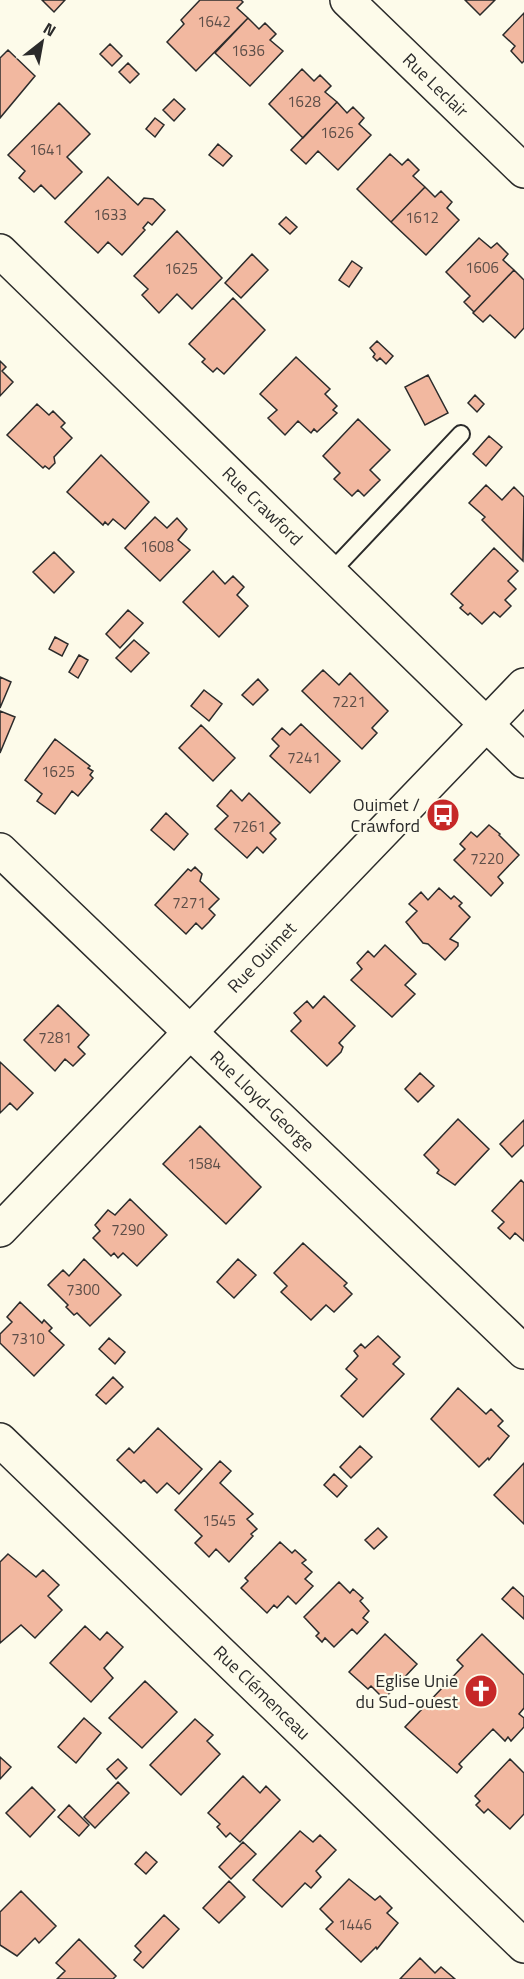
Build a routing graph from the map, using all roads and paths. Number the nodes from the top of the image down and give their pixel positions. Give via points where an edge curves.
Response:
1 (347, 0) edge
2 (524, 171) edge
3 (0, 252) edge
4 (461, 434) dead end
5 (330, 573) junction
6 (524, 685) edge
7 (486, 725) junction
8 (524, 761) edge
9 (0, 850) edge
10 (189, 1032) junction
11 (0, 1230) edge
12 (524, 1352) edge
13 (0, 1440) edge
14 (524, 1946) edge

1 - 2 street, Rue Leclair
3 - 5 street, Rue Crawford
4 - 5 lane
5 - 7 street, Rue Crawford
6 - 7 street, Rue Ouimet
7 - 8 street, Rue Crawford
7 - 10 street, Rue Ouimet
9 - 10 street, Rue Lloyd-George
10 - 11 street, Rue Ouimet
10 - 12 street, Rue Lloyd-George
13 - 14 street, Rue Clémenceau

